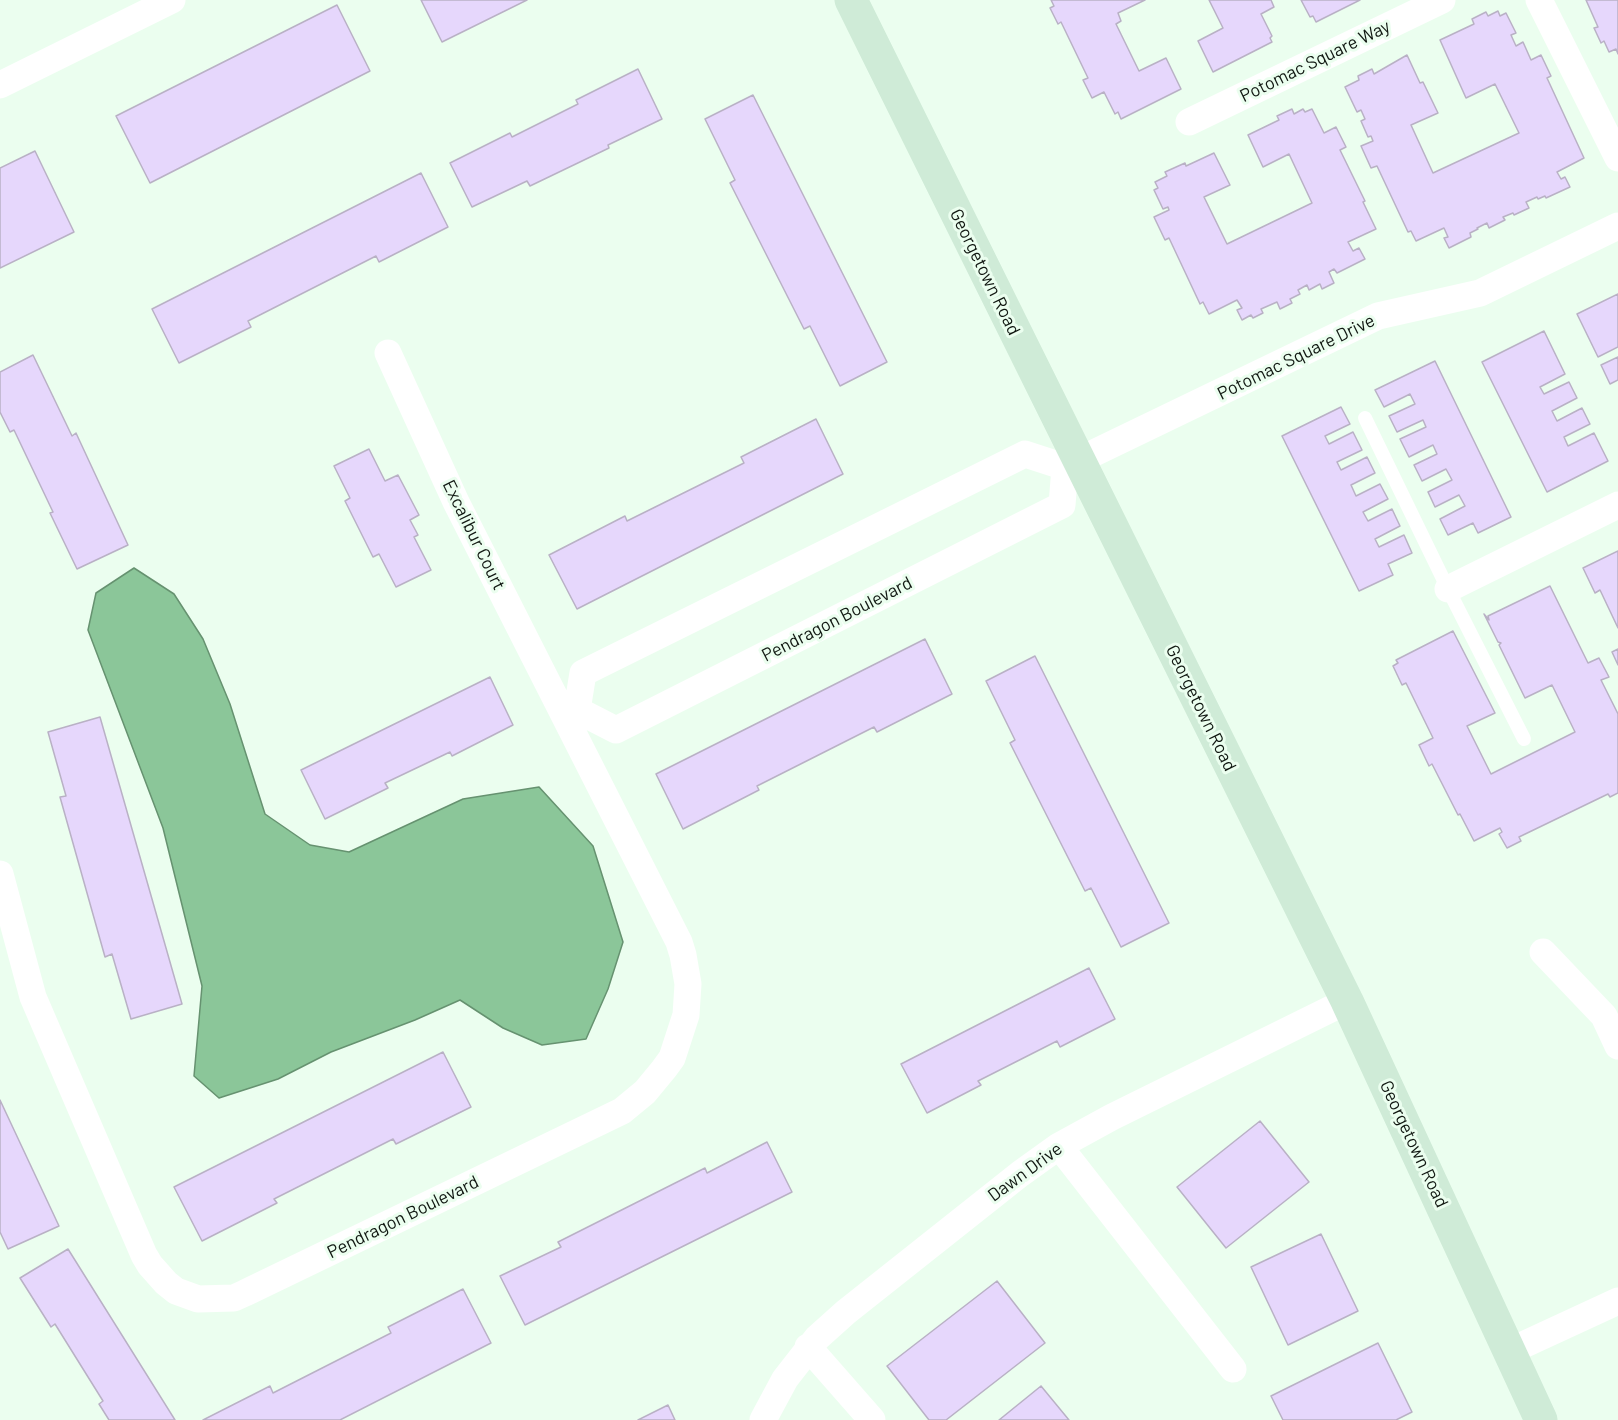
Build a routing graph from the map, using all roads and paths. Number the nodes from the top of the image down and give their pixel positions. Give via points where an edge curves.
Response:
1 (172, 0) edge
2 (851, 0) edge
3 (1442, 0) edge
4 (1539, 0) edge
5 (0, 85) edge
6 (1189, 122) dead end
7 (1618, 158) edge
8 (1618, 226) edge
9 (388, 353) dead end
10 (1365, 418) dead end
11 (1071, 464) junction
12 (1618, 505) edge
13 (1448, 589) junction
14 (571, 713) junction
15 (1524, 739) dead end
16 (0, 874) edge
17 (1544, 952) dead end
18 (1347, 1001) junction
19 (1618, 1046) edge
20 (1059, 1146) junction
21 (1618, 1302) edge
22 (808, 1347) junction
23 (1510, 1351) junction
24 (1233, 1370) dead end
25 (762, 1420) edge
26 (872, 1420) edge
27 (1541, 1420) edge

1 - 5 street
2 - 11 main road, Georgetown Road
3 - 6 street, Potomac Square Way
4 - 7 street
8 - 11 street, Potomac Square Drive via 1480,293 1378,316
9 - 14 street, Excalibur Court via 456,502
10 - 13 lane
11 - 14 street via 1025,454 614,657 583,673
11 - 14 street, Pendragon Boulevard via 1062,505 616,730
11 - 18 main road, Georgetown Road
12 - 13 street
13 - 15 lane
14 - 16 street, Pendragon Boulevard via 681,948 687,1007 672,1058 645,1092 622,1111 234,1298 198,1299 176,1291 150,1265 33,997
17 - 19 street via 1604,1016
18 - 20 street, Dawn Drive
18 - 23 main road, Georgetown Road
20 - 22 street, Dawn Drive via 846,1312
20 - 24 street
21 - 23 street
22 - 25 street, Dawn Drive
22 - 26 street
23 - 27 main road, Georgetown Road

